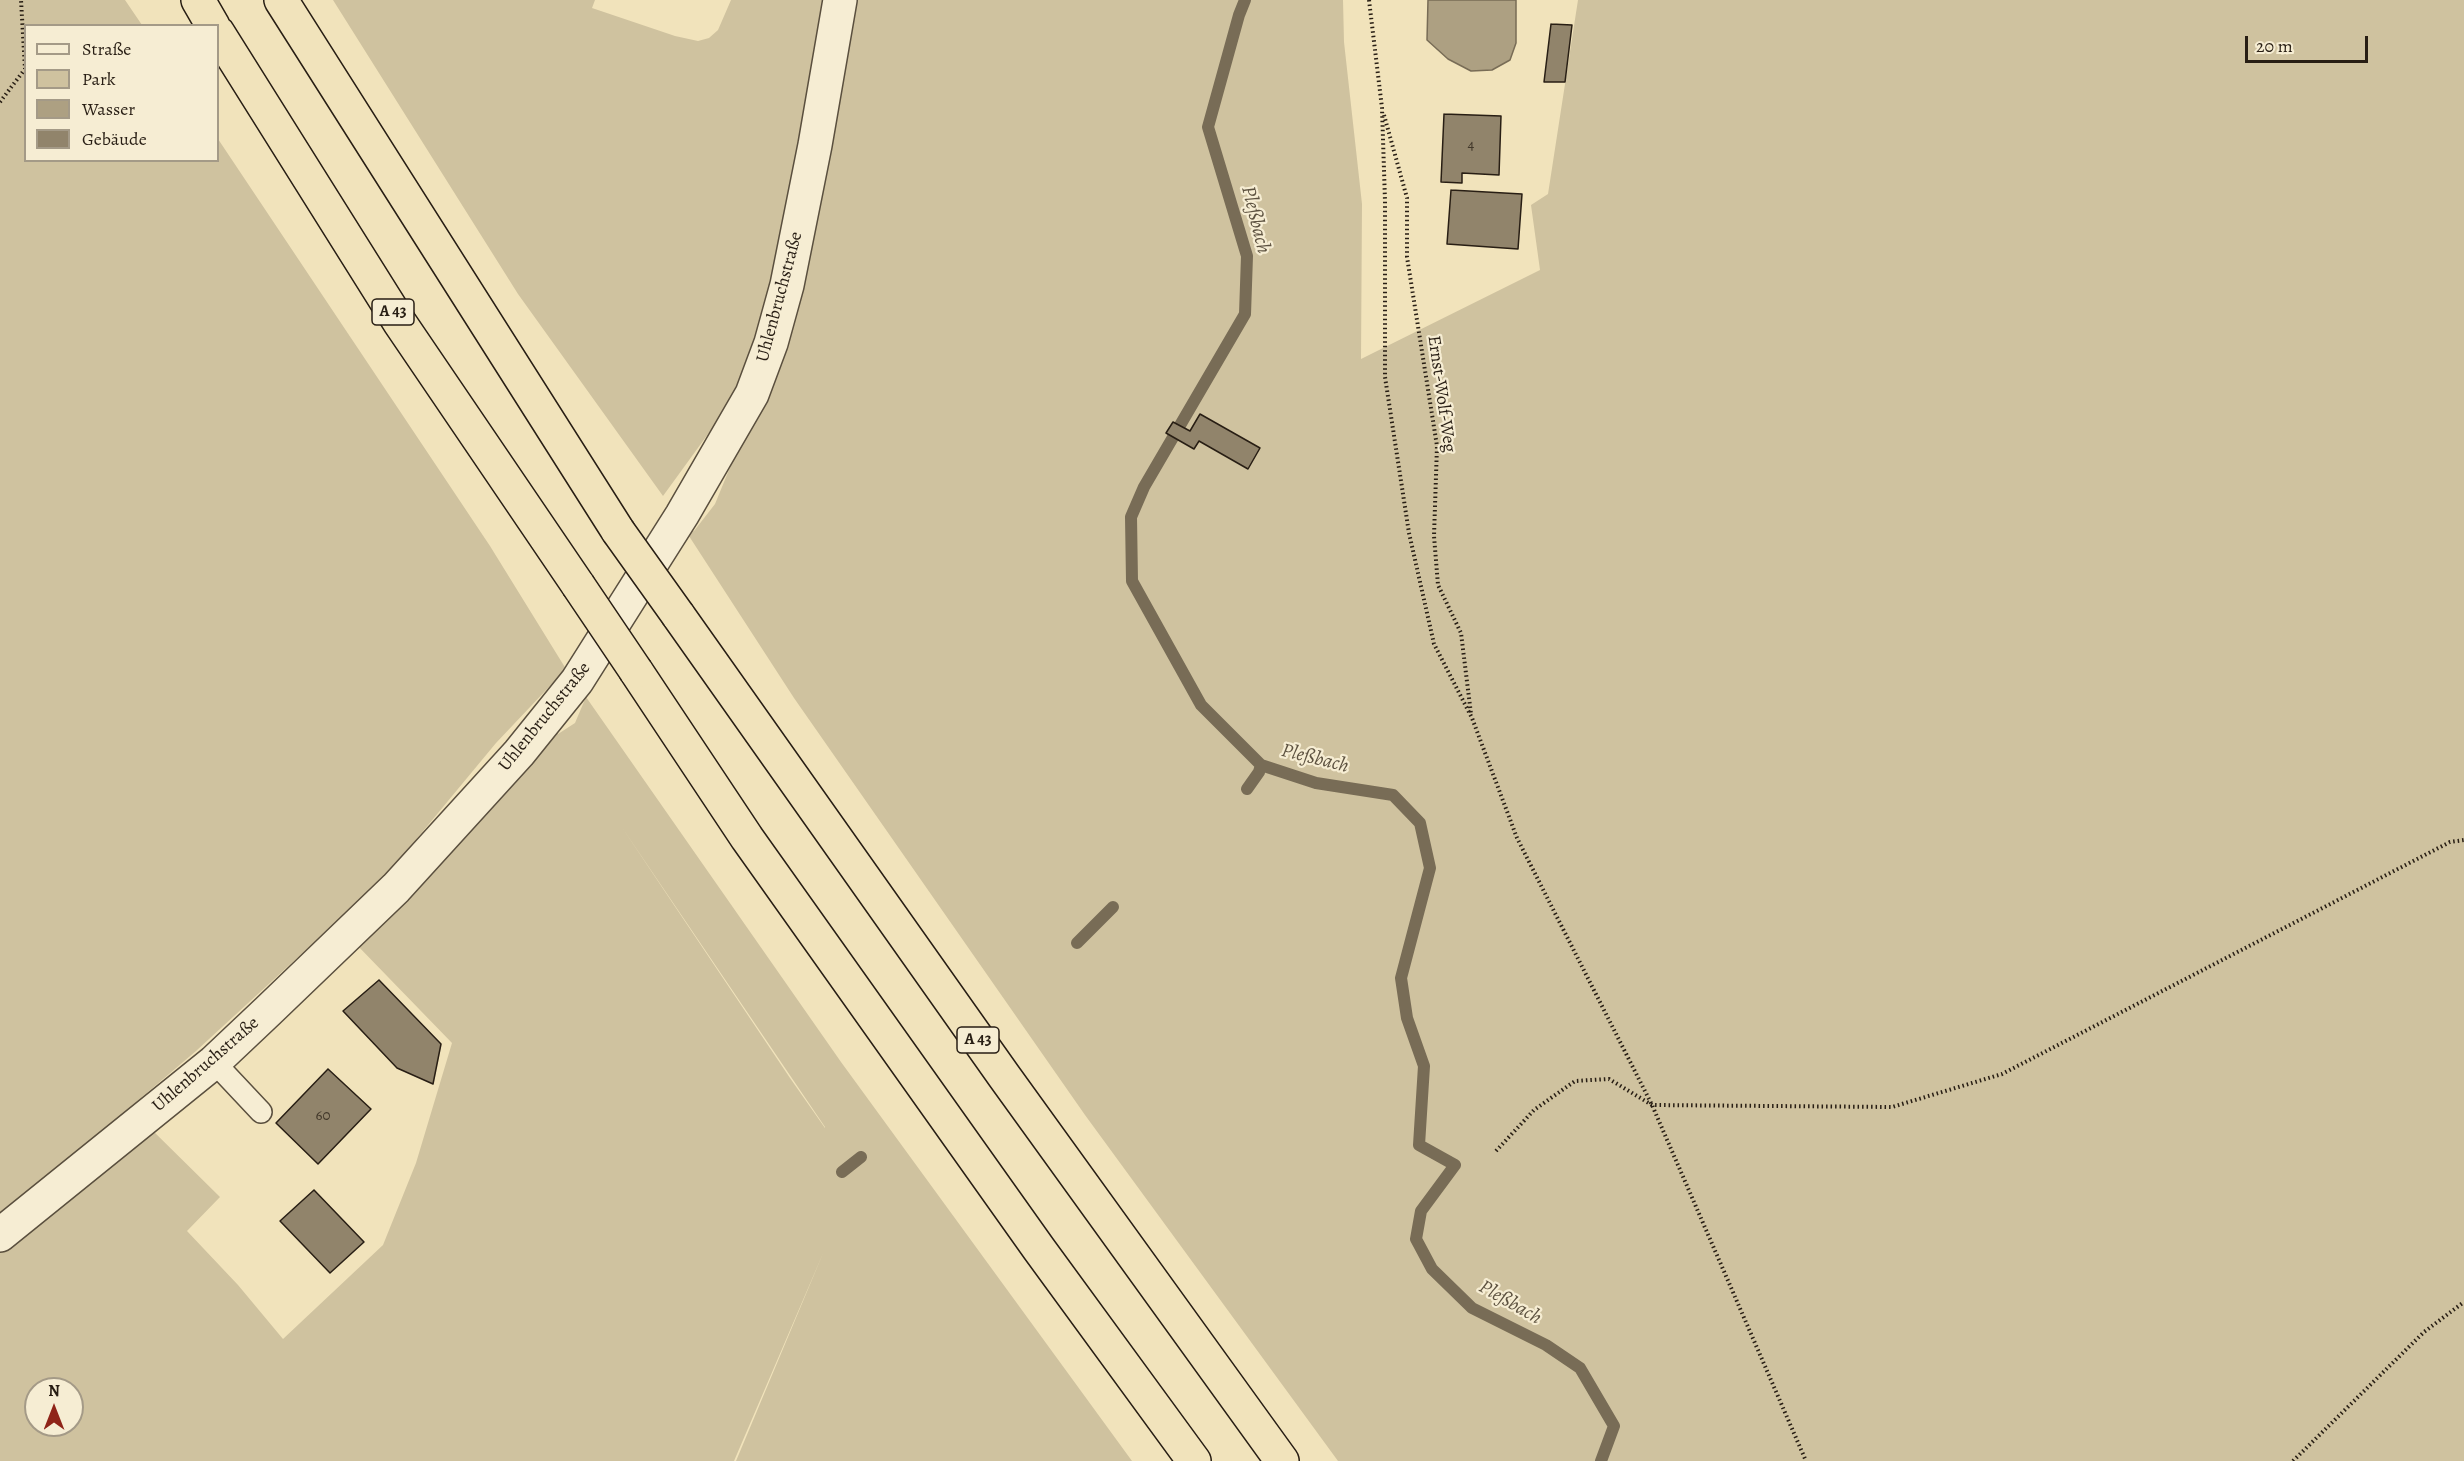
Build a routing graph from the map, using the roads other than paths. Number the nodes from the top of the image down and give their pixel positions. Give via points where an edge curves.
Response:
1 (198, 0) edge
2 (281, 0) edge
3 (840, 0) edge
4 (212, 24) edge
5 (219, 35) edge
6 (214, 1062) junction
7 (261, 1112) dead end
8 (0, 1235) edge
9 (1194, 1461) edge
10 (1282, 1461) edge

1 - 4 highway
2 - 10 highway, A 43, bridge via 618,531
3 - 6 street, Uhlenbruchstraße via 787,285 771,343 752,394 682,515 578,681 519,753 396,888
5 - 9 highway, A 43, bridge via 400,323 747,838
6 - 7 lane
6 - 8 street, Uhlenbruchstraße

